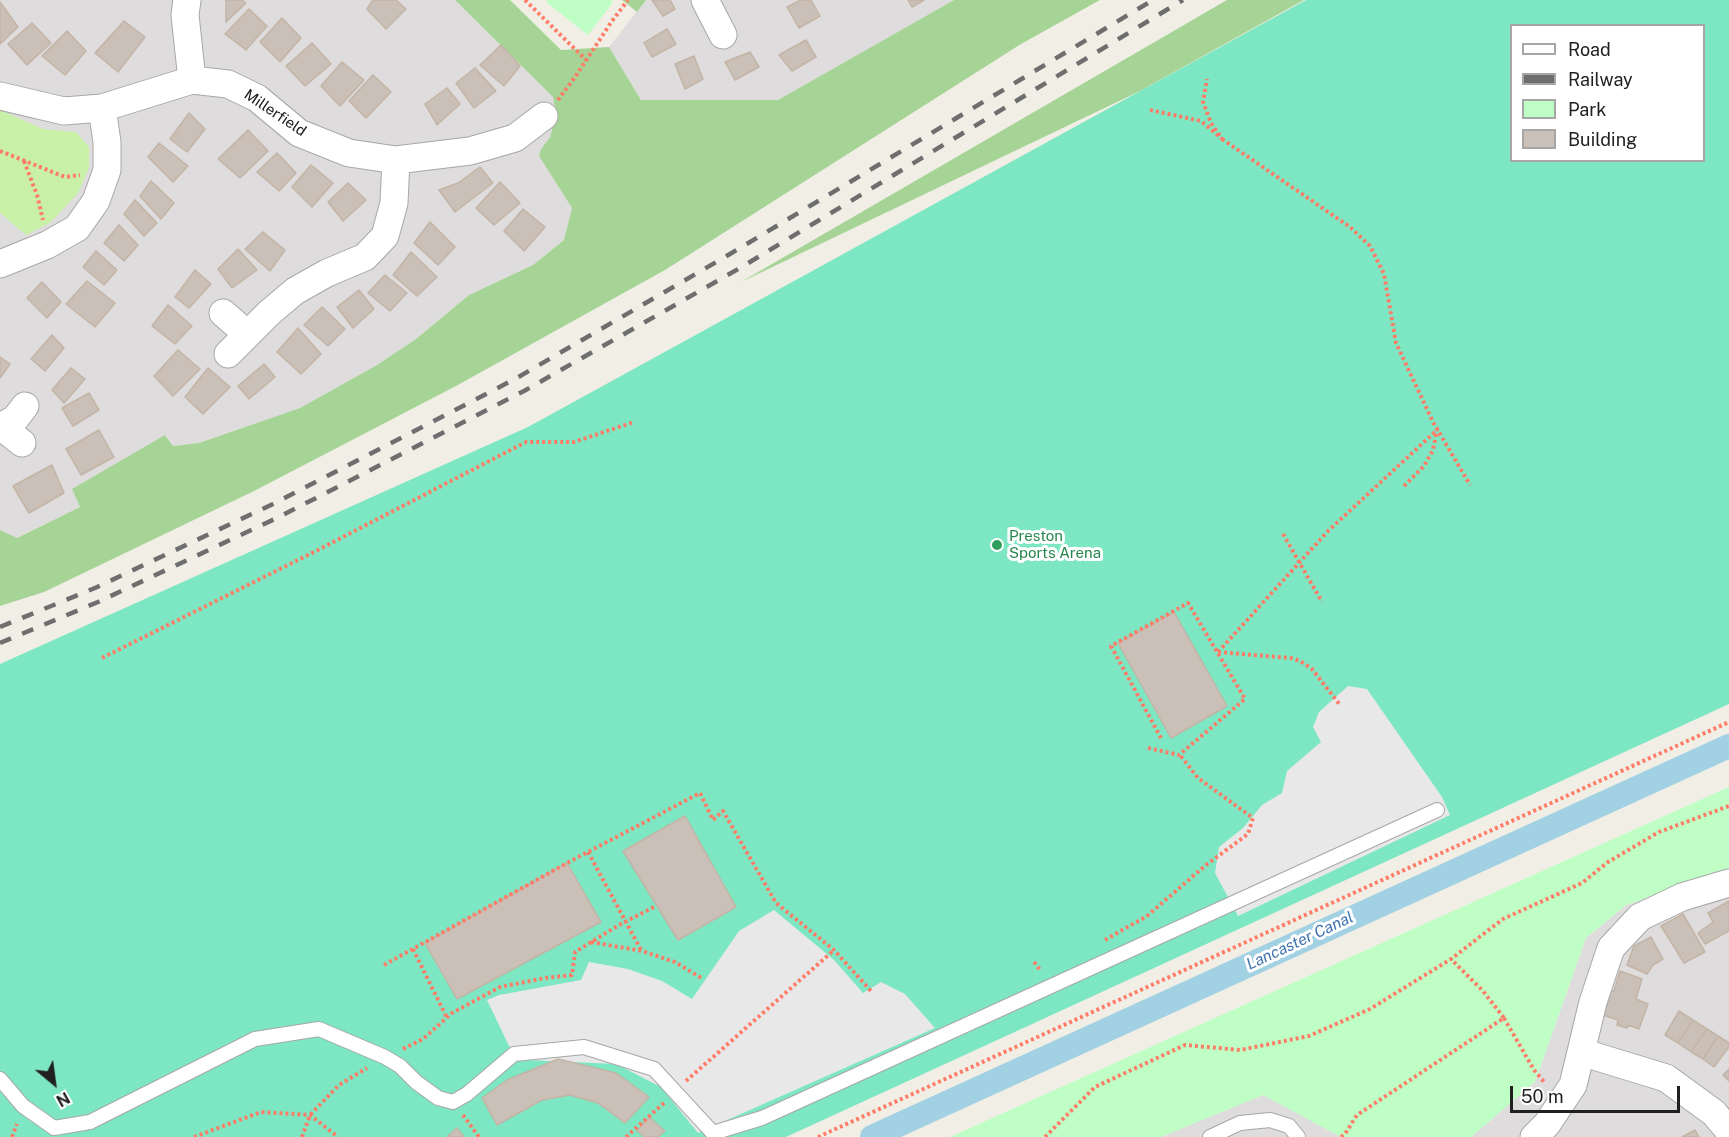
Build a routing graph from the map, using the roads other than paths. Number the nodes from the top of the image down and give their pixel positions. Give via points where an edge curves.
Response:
1 (187, 0) edge
2 (705, 0) edge
3 (723, 35) dead end
4 (192, 80) junction
5 (0, 96) edge
6 (102, 108) junction
7 (544, 116) road end
8 (396, 160) junction
9 (0, 264) edge
10 (223, 313) dead end
11 (248, 334) junction
12 (228, 354) dead end
13 (25, 406) dead end
14 (0, 427) edge
15 (22, 442) dead end
16 (1437, 810) dead end
17 (1729, 883) edge
18 (1581, 1052) junction
19 (0, 1079) edge
20 (1729, 1131) edge
21 (1210, 1137) edge
22 (1298, 1137) edge
23 (1534, 1137) edge

1 - 4 street
2 - 3 street
4 - 6 street, Millerfield
4 - 8 street, Millerfield via 228,84 257,98 299,133 349,153
5 - 6 street, Millerfield via 64,111
6 - 9 street via 107,170 96,201 77,228 47,246
7 - 8 street, Millerfield via 515,138 470,151
8 - 11 street via 394,203 385,236 365,257 295,291
10 - 11 street
11 - 12 street
13 - 14 street via 15,419
14 - 15 street
16 - 19 lane via 762,1118 713,1133 654,1069 584,1047 514,1054 453,1102 438,1098 400,1066 320,1029 255,1039 90,1122 54,1128 23,1106
17 - 18 street via 1682,897 1640,916 1611,948
18 - 20 street via 1666,1078 1714,1113
18 - 23 street via 1573,1085
21 - 22 lane via 1240,1123 1270,1120 1289,1126

